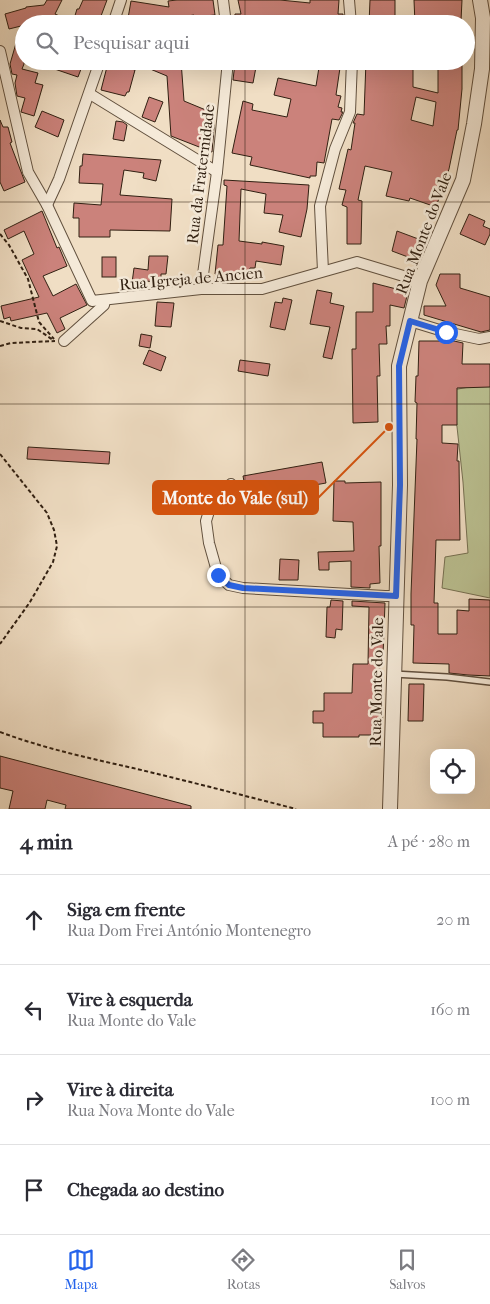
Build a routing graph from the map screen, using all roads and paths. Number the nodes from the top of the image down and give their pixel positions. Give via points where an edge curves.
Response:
1 (121, 0) edge
2 (223, 0) edge
3 (349, 0) edge
4 (480, 0) edge
5 (116, 15) edge
6 (225, 15) edge
7 (350, 15) edge
8 (0, 51) edge
9 (97, 70) edge
10 (227, 70) edge
11 (352, 70) edge
12 (486, 70) edge
13 (90, 94) junction
14 (217, 172) junction
15 (47, 205) junction
16 (0, 234) edge
17 (323, 271) junction
18 (420, 281) junction
19 (201, 289) junction
20 (105, 300) junction
21 (0, 320) edge
22 (410, 321) junction
23 (490, 337) edge
24 (60, 341) junction
25 (0, 346) edge
26 (0, 454) edge
27 (231, 484) dead end
28 (396, 596) junction
29 (0, 644) edge
30 (394, 674) junction
31 (490, 682) edge
32 (0, 732) edge
33 (296, 809) edge
34 (390, 809) edge

1 - 5 street
2 - 6 street
3 - 7 street
4 - 12 street, Rua Monte do Vale
8 - 15 street via 28,172
9 - 13 street
10 - 14 street, Rua da Fraternidade
11 - 17 street via 350,112 335,149 320,206
12 - 18 street, Rua Monte do Vale via 463,180
13 - 14 street
13 - 15 street
14 - 19 street, Rua da Fraternidade
15 - 20 street via 92,301
16 - 24 path via 28,280 39,322
17 - 18 street, Rua Igreja de Ancien via 357,262
17 - 19 street, Rua Igreja de Ancien via 262,289
18 - 22 street, Rua Monte do Vale
19 - 20 street, Rua Igreja de Ancien
20 - 24 street, Rua Igreja de Ancien
21 - 24 path via 21,328 36,329
22 - 23 street via 479,339
22 - 28 street, Rua Monte do Vale via 399,366 400,485
24 - 25 path
26 - 29 path via 47,513 57,546 53,562 30,602
27 - 28 street via 210,508 206,521 218,575 229,585
28 - 30 street, Rua Monte do Vale
30 - 31 lane
30 - 34 street, Rua Monte do Vale
32 - 33 path via 82,756

